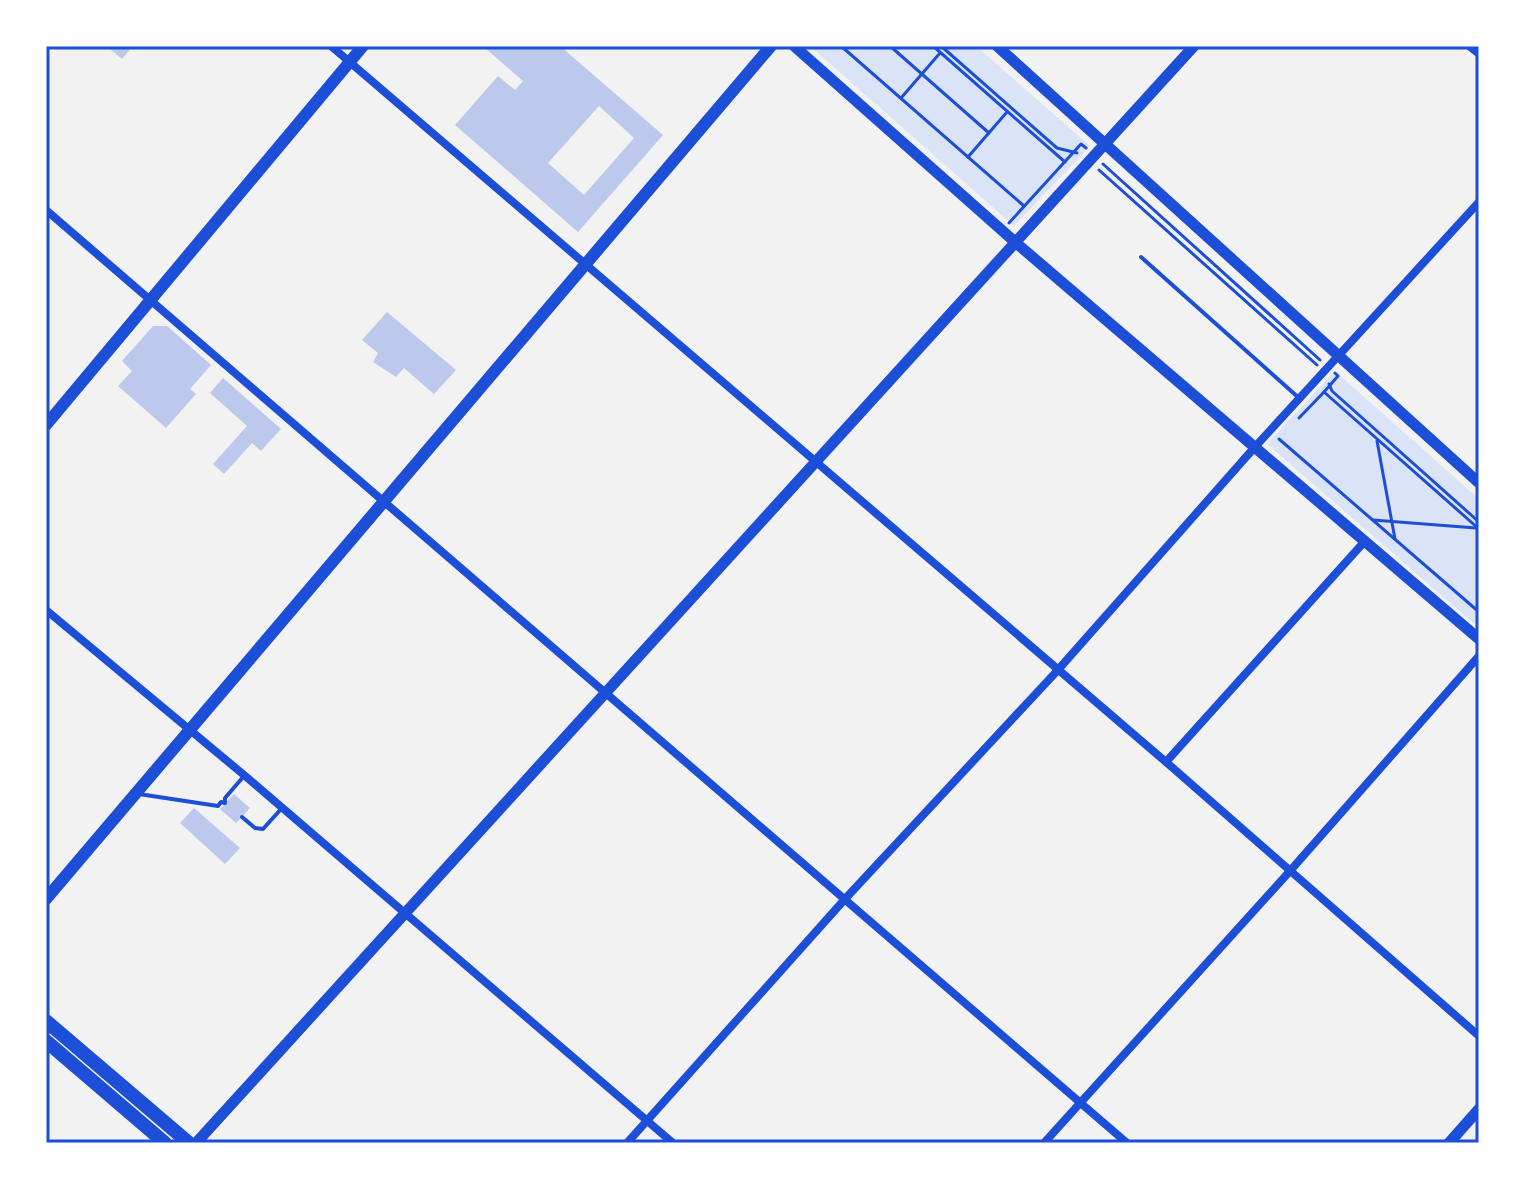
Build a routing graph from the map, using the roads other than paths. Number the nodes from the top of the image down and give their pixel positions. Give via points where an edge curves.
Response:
1 (331, 46) edge
2 (363, 46) edge
3 (771, 46) edge
4 (794, 46) edge
5 (997, 46) edge
6 (1194, 46) edge
7 (1469, 46) edge
8 (1479, 54) edge
9 (349, 62) junction
10 (1105, 143) junction
11 (1479, 202) edge
12 (46, 210) edge
13 (1015, 242) junction
14 (1141, 257) dead end
15 (587, 265) junction
16 (150, 300) junction
17 (1337, 357) junction
18 (1299, 398) junction
19 (46, 425) edge
20 (1254, 448) junction
21 (815, 462) junction
22 (1479, 483) edge
23 (383, 501) junction
24 (1365, 541) junction
25 (46, 610) edge
26 (1479, 639) edge
27 (1479, 656) edge
28 (1057, 671) junction
29 (606, 692) junction
30 (190, 730) junction
31 (1166, 762) junction
32 (244, 775) junction
33 (136, 794) junction
34 (282, 808) junction
35 (242, 817) dead end
36 (1290, 871) junction
37 (46, 899) edge
38 (845, 899) junction
39 (405, 913) junction
40 (46, 1021) edge
41 (1479, 1036) edge
42 (46, 1041) edge
43 (96, 1064) junction
44 (86, 1076) junction
45 (1080, 1103) junction
46 (1479, 1109) edge
47 (152, 1111) junction
48 (647, 1121) junction
49 (141, 1122) junction
50 (165, 1143) edge
51 (189, 1143) edge
52 (196, 1143) edge
53 (627, 1143) edge
54 (673, 1143) edge
55 (1044, 1143) edge
56 (1127, 1143) edge
57 (1449, 1143) edge

1 - 9 street
2 - 9 main road
3 - 15 main road
4 - 13 street
5 - 10 street
6 - 10 street
7 - 8 street
9 - 15 street
9 - 16 main road
10 - 13 street
10 - 17 street
11 - 17 street
12 - 16 street
13 - 20 street
13 - 21 street
14 - 18 lane
15 - 21 street
15 - 23 main road
16 - 19 main road
16 - 23 street
17 - 18 street
17 - 22 street
18 - 20 street
20 - 24 street
20 - 28 street
21 - 28 street
21 - 29 street
23 - 29 street
23 - 30 main road
24 - 26 street
24 - 31 street
25 - 30 street
27 - 36 street
28 - 31 street
28 - 38 street
29 - 38 street
29 - 39 street
30 - 32 street
30 - 33 main road
31 - 36 street
32 - 33 lane via 218,806
32 - 34 street
33 - 37 main road
34 - 35 lane via 263,829
34 - 39 street
36 - 41 street
36 - 45 street
38 - 45 street
38 - 48 street
39 - 48 street
39 - 52 street
40 - 43 main road
42 - 44 main road
43 - 44 main road
43 - 47 main road
44 - 49 main road
45 - 55 street
45 - 56 street
46 - 57 street
47 - 49 main road
47 - 51 main road
48 - 53 street
48 - 54 street
49 - 50 main road

